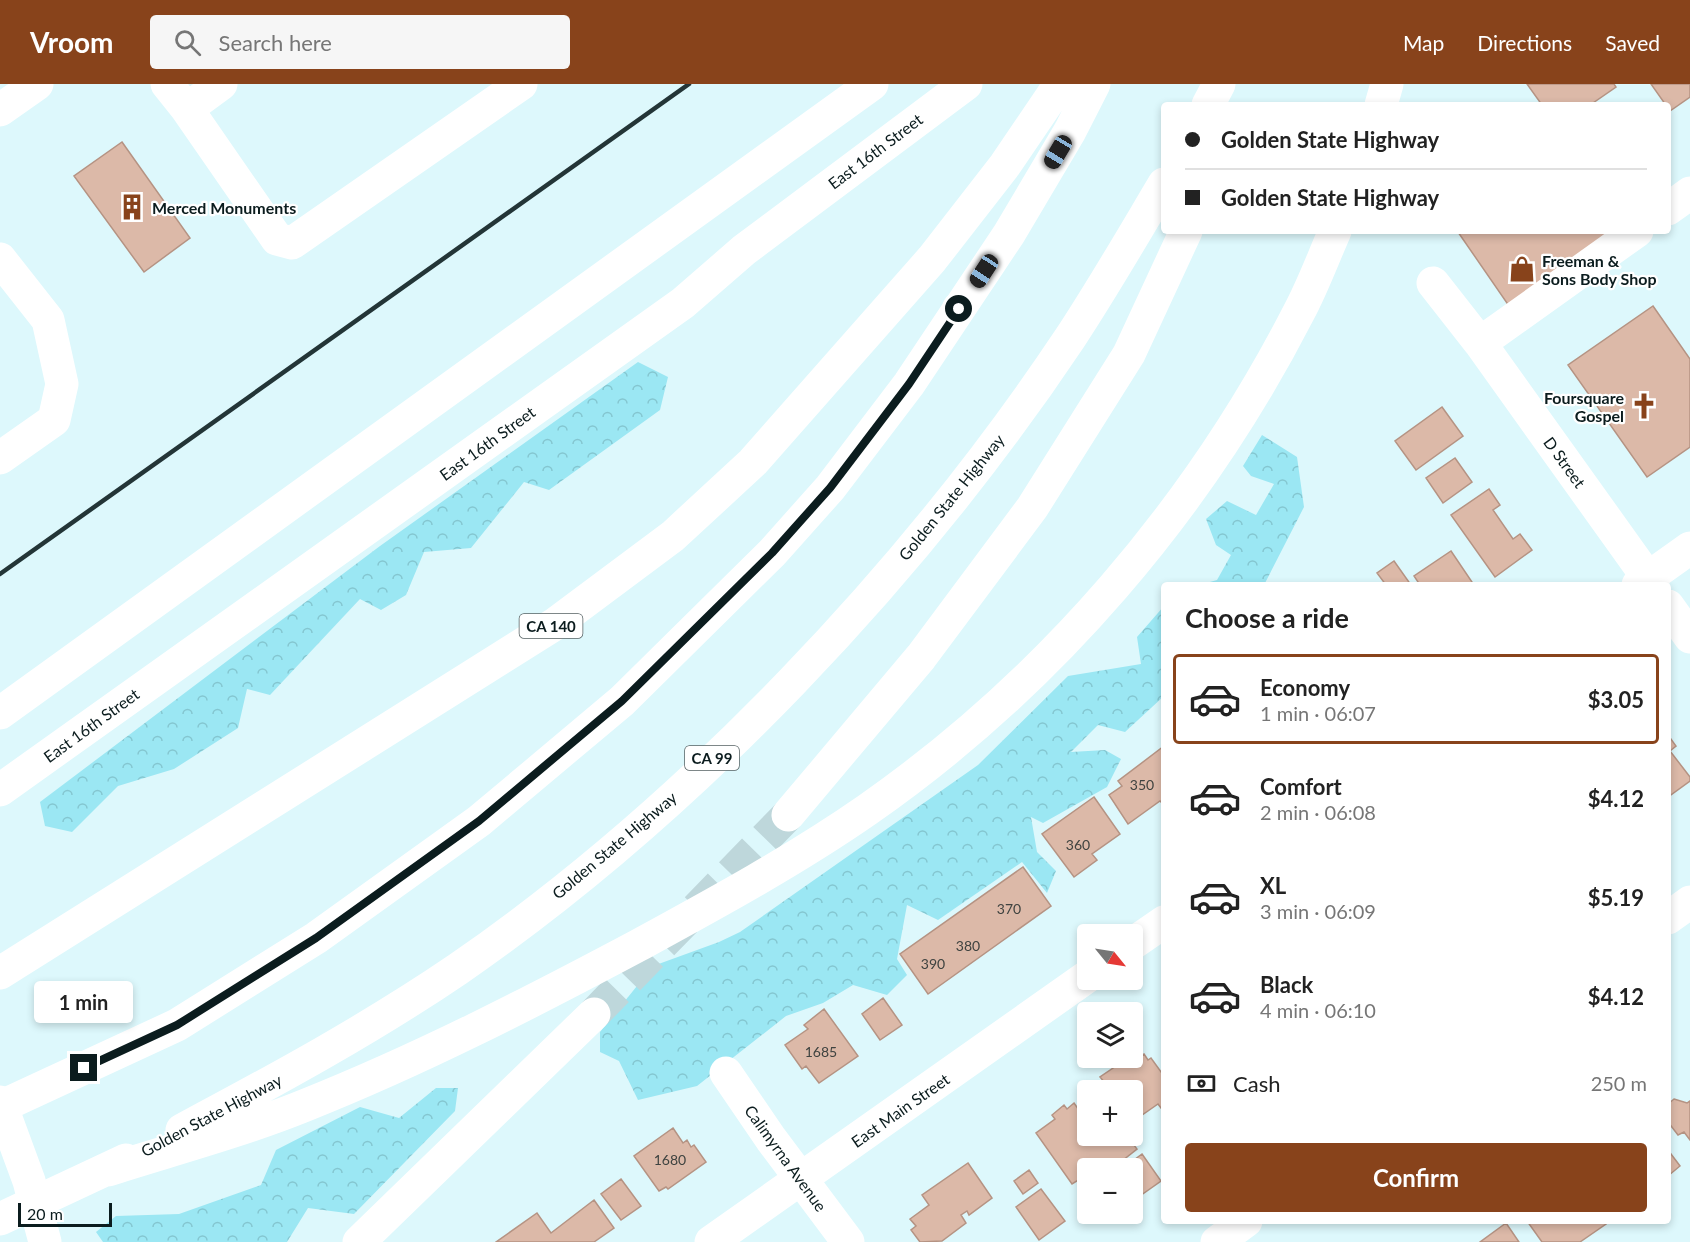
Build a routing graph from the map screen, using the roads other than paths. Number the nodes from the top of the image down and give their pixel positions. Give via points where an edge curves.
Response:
1 (37, 84) edge
2 (166, 84) edge
3 (221, 84) edge
4 (520, 84) edge
5 (872, 84) edge
6 (1060, 84) edge
7 (1094, 84) edge
8 (1219, 84) edge
9 (1236, 84) edge
10 (1387, 84) edge
11 (946, 89) edge
12 (1210, 102) edge
13 (1230, 102) edge
14 (1383, 102) edge
15 (187, 109) junction
16 (0, 110) edge
17 (1161, 189) edge
18 (1690, 193) edge
19 (1671, 207) edge
20 (1185, 234) edge
21 (1334, 234) edge
22 (1633, 234) edge
23 (0, 259) edge
24 (1433, 283) dead end
25 (1480, 343) junction
26 (0, 459) edge
27 (1690, 548) edge
28 (1646, 582) edge
29 (1648, 582) edge
30 (1671, 610) edge
31 (1690, 637) edge
32 (0, 713) edge
33 (0, 790) edge
34 (788, 815) tunnel mouth
35 (1690, 902) edge
36 (1671, 916) edge
37 (1161, 924) edge
38 (1143, 936) edge
39 (0, 973) edge
40 (1077, 984) edge
41 (594, 1014) tunnel mouth
42 (726, 1073) dead end
43 (0, 1104) edge
44 (108, 1170) junction
45 (801, 1180) junction
46 (0, 1219) edge
47 (1242, 1224) edge
48 (45, 1242) edge
49 (359, 1242) edge
50 (711, 1242) edge
51 (848, 1242) edge
52 (1217, 1242) edge

1 - 16 main road
2 - 15 main road
3 - 15 main road
4 - 15 main road via 292,243 277,239
5 - 32 main road
6 - 39 main road, CA 140 via 1005,165 932,259 753,462 673,536 555,624
7 - 43 main road via 1009,234 909,384 830,488 772,553 622,701 479,821 316,938 177,1025
8 - 12 main road
9 - 13 main road
10 - 14 main road
11 - 33 main road, East 16th Street via 683,303
17 - 44 main road, Golden State Highway / CA 99 via 1069,339 916,542 784,690 684,785 537,910 457,969 307,1063
18 - 19 main road
20 - 34 main road via 1129,354 1032,508 921,657
21 - 44 main road via 1301,309 1206,470 1122,579 1062,645 921,770 806,849 506,1016 303,1107
22 - 25 main road
23 - 26 main road via 48,320 62,384 54,420
24 - 25 main road, D Street
25 - 28 main road, D Street
27 - 29 main road
30 - 31 main road
35 - 36 main road
37 - 38 main road
40 - 45 main road, East Main Street
41 - 49 main road
42 - 45 main road, Calimyrna Avenue
43 - 48 main road
44 - 46 main road, Golden State Highway / CA 99
45 - 50 main road, East Main Street
45 - 51 main road, Calimyrna Avenue
47 - 52 main road

